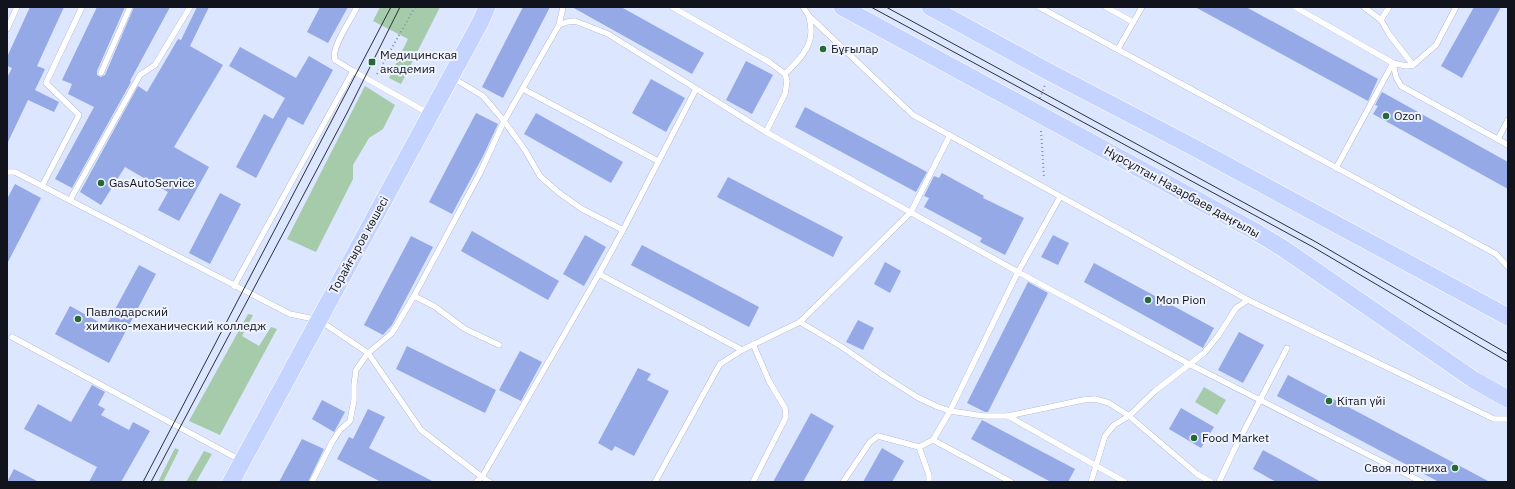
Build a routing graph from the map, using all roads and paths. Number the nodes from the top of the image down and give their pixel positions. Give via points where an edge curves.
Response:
1 (17, 7) edge
2 (82, 7) edge
3 (130, 7) edge
4 (190, 7) edge
5 (357, 7) edge
6 (415, 7) edge
7 (487, 7) edge
8 (563, 7) edge
9 (672, 7) edge
10 (804, 7) edge
11 (842, 7) edge
12 (930, 7) edge
13 (1039, 7) edge
14 (1106, 7) edge
15 (1142, 7) edge
16 (1295, 7) edge
17 (1364, 7) edge
18 (1389, 7) edge
19 (1456, 7) edge
20 (809, 16) junction
21 (1381, 20) junction
22 (1133, 22) junction
23 (559, 25) junction
24 (7, 29) edge
25 (1118, 49) junction
26 (1393, 63) junction
27 (1413, 65) junction
28 (353, 71) junction
29 (101, 73) dead end
30 (785, 74) junction
31 (451, 77) junction
32 (372, 82) junction
33 (1046, 82) dead end
34 (696, 89) junction
35 (523, 90) junction
36 (1038, 103) dead end
37 (430, 114) junction
38 (1508, 120) edge
39 (504, 121) junction
40 (1040, 126) dead end
41 (766, 132) junction
42 (950, 135) junction
43 (1498, 139) junction
44 (1508, 145) edge
45 (658, 161) junction
46 (1336, 168) junction
47 (7, 172) edge
48 (42, 186) junction
49 (1045, 188) junction
50 (1060, 197) junction
51 (70, 200) junction
52 (911, 212) junction
53 (623, 230) junction
54 (1508, 267) edge
55 (1018, 272) junction
56 (599, 274) junction
57 (234, 286) junction
58 (414, 296) junction
59 (1248, 300) junction
60 (1508, 317) edge
61 (319, 320) junction
62 (800, 322) junction
63 (12, 337) dead end
64 (753, 344) junction
65 (499, 345) dead end
66 (1287, 348) dead end
67 (742, 350) junction
68 (368, 353) junction
69 (1189, 364) junction
70 (1508, 399) edge
71 (1259, 401) junction
72 (950, 411) junction
73 (1008, 416) junction
74 (1129, 416) junction
75 (1508, 419) edge
76 (933, 440) junction
77 (919, 447) junction
78 (242, 461) junction
79 (1095, 466) junction
80 (482, 477) junction
81 (999, 480) edge
82 (231, 482) edge
83 (312, 482) edge
84 (476, 482) edge
85 (490, 482) edge
86 (655, 482) edge
87 (752, 482) edge
88 (843, 482) edge
89 (928, 482) edge
90 (1011, 482) edge
91 (1091, 482) edge
92 (1125, 482) edge
93 (1211, 482) edge
94 (1219, 482) edge
95 (1422, 482) edge

1 - 24 lane
2 - 48 lane via 46,83 79,115
3 - 29 lane
4 - 51 lane via 155,65 140,75
5 - 28 lane via 336,46 334,55 335,60
6 - 32 path
7 - 31 main road, Торайғыров көшесі
8 - 23 lane
9 - 30 lane via 769,62
10 - 20 lane
11 - 70 main road, Нұрсұлтан Назарбаев даңғылы via 1258,233 1474,380
12 - 60 main road
13 - 25 lane
14 - 22 lane
15 - 22 lane
16 - 26 lane
17 - 21 lane
18 - 21 lane
19 - 27 lane via 1436,45
20 - 30 lane via 810,40 798,61
20 - 42 lane via 913,115
21 - 27 lane
22 - 25 lane
23 - 34 lane via 575,21 608,34
23 - 35 lane
25 - 46 lane
26 - 27 lane
26 - 43 lane via 1401,86
26 - 46 lane
28 - 32 lane
28 - 57 lane
30 - 41 lane via 785,94
31 - 37 main road, Торайғыров көшесі
31 - 39 lane via 483,96
32 - 37 lane
33 - 36 path
34 - 41 lane
34 - 45 lane
35 - 39 lane
35 - 45 lane
37 - 61 main road, Торайғыров көшесі
38 - 43 lane
39 - 53 lane via 540,176 582,209
39 - 58 lane via 480,173
40 - 49 path
41 - 52 lane
42 - 49 lane
42 - 52 lane
43 - 44 lane
45 - 53 lane
46 - 54 lane via 1496,254
47 - 48 lane via 16,172
48 - 51 lane
49 - 50 lane
50 - 55 lane
50 - 59 lane
51 - 57 lane
52 - 55 lane
52 - 62 lane
53 - 56 lane
55 - 69 lane
55 - 72 lane
56 - 67 lane
56 - 80 lane
57 - 61 lane via 251,292 290,314
58 - 65 lane via 434,306 465,329
58 - 68 lane via 392,333
59 - 69 lane via 1236,308 1204,353
59 - 75 lane via 1494,419
61 - 68 lane
61 - 78 main road, Торайғыров көшесі
62 - 64 lane
62 - 72 lane via 842,346 917,397
63 - 78 lane
64 - 67 lane
64 - 87 lane via 769,381 785,408 786,417
66 - 71 lane
67 - 86 lane via 720,364
68 - 80 lane via 421,430
68 - 83 lane via 356,370 350,421 332,442
69 - 71 lane
69 - 74 lane
71 - 94 lane
71 - 95 lane
72 - 73 lane via 984,416
72 - 76 lane
73 - 74 lane via 1095,399 1109,403
73 - 79 lane
74 - 79 lane via 1114,425 1105,436
74 - 93 lane
76 - 77 lane
76 - 81 lane
77 - 88 lane via 878,436 870,442
77 - 89 lane via 929,475
78 - 82 main road, Торайғыров көшесі
79 - 91 lane
79 - 92 lane
80 - 84 lane
80 - 85 lane
81 - 90 lane

